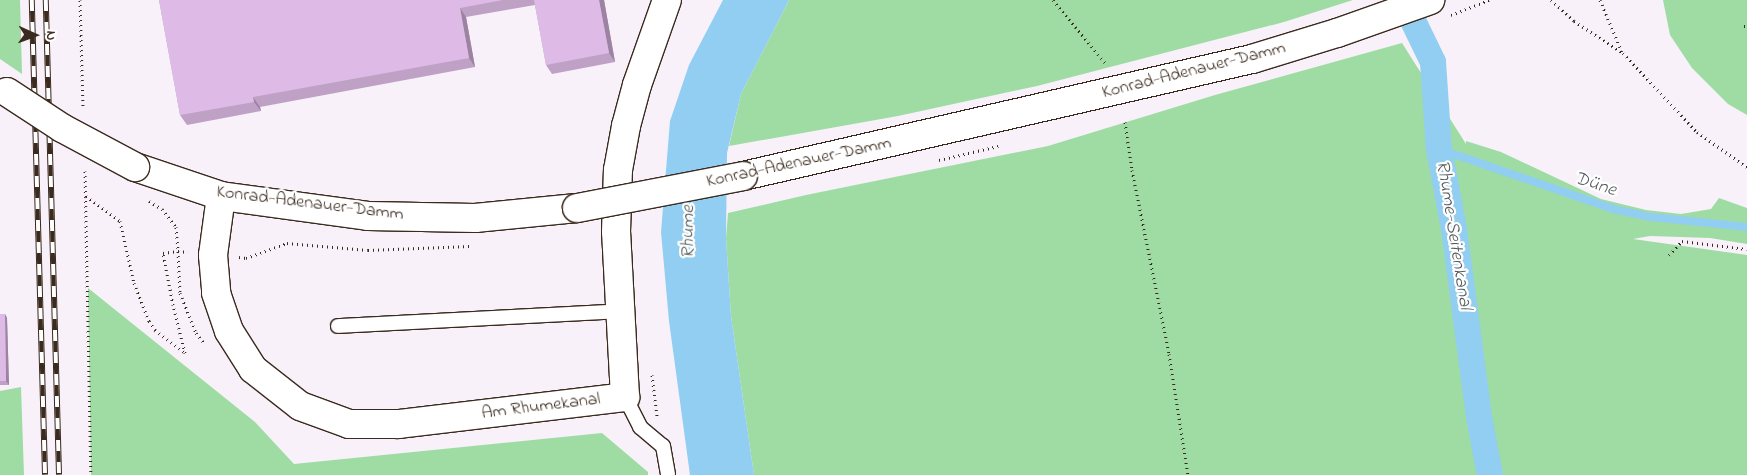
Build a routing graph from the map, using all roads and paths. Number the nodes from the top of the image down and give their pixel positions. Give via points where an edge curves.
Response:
1 (80, 0) edge
2 (667, 0) edge
3 (1053, 0) edge
4 (1430, 0) edge
5 (1551, 0) edge
6 (1600, 0) edge
7 (1622, 53) junction
8 (1107, 66) dead end
9 (3, 90) edge
10 (84, 117) dead end
11 (1126, 122) dead end
12 (85, 166) dead end
13 (1747, 167) edge
14 (86, 196) junction
15 (221, 196) junction
16 (147, 200) dead end
17 (478, 245) dead end
18 (1747, 249) edge
19 (178, 251) junction
20 (213, 255) junction
21 (1669, 255) dead end
22 (620, 311) junction
23 (338, 326) dead end
24 (625, 397) junction
25 (91, 475) edge
26 (668, 475) edge
27 (1188, 475) edge

1 - 10 path
2 - 22 main road, Am Rhumekanal via 637,85 618,170 616,232
3 - 8 path
4 - 15 main road, Konrad-Adenauer-Damm, bridge via 1252,59 743,176 577,208 474,218 418,218 368,216
5 - 7 path via 1574,21
6 - 7 path
7 - 13 path via 1697,132
9 - 15 main road, Konrad-Adenauer-Damm, bridge via 62,128 135,167
11 - 27 path
12 - 14 path
14 - 19 path via 120,221 134,283 149,322 185,353 172,306 163,253
14 - 25 path
15 - 20 main road, Am Rhumekanal
16 - 19 path via 162,209 176,227
17 - 20 path via 368,250 286,243 246,258
18 - 21 path via 1682,241
19 - 20 path
20 - 24 main road, Am Rhumekanal via 216,293 229,331 253,369 300,406 348,424 399,424
22 - 23 lane
22 - 24 main road, Am Rhumekanal
24 - 26 lane via 640,427 664,446

